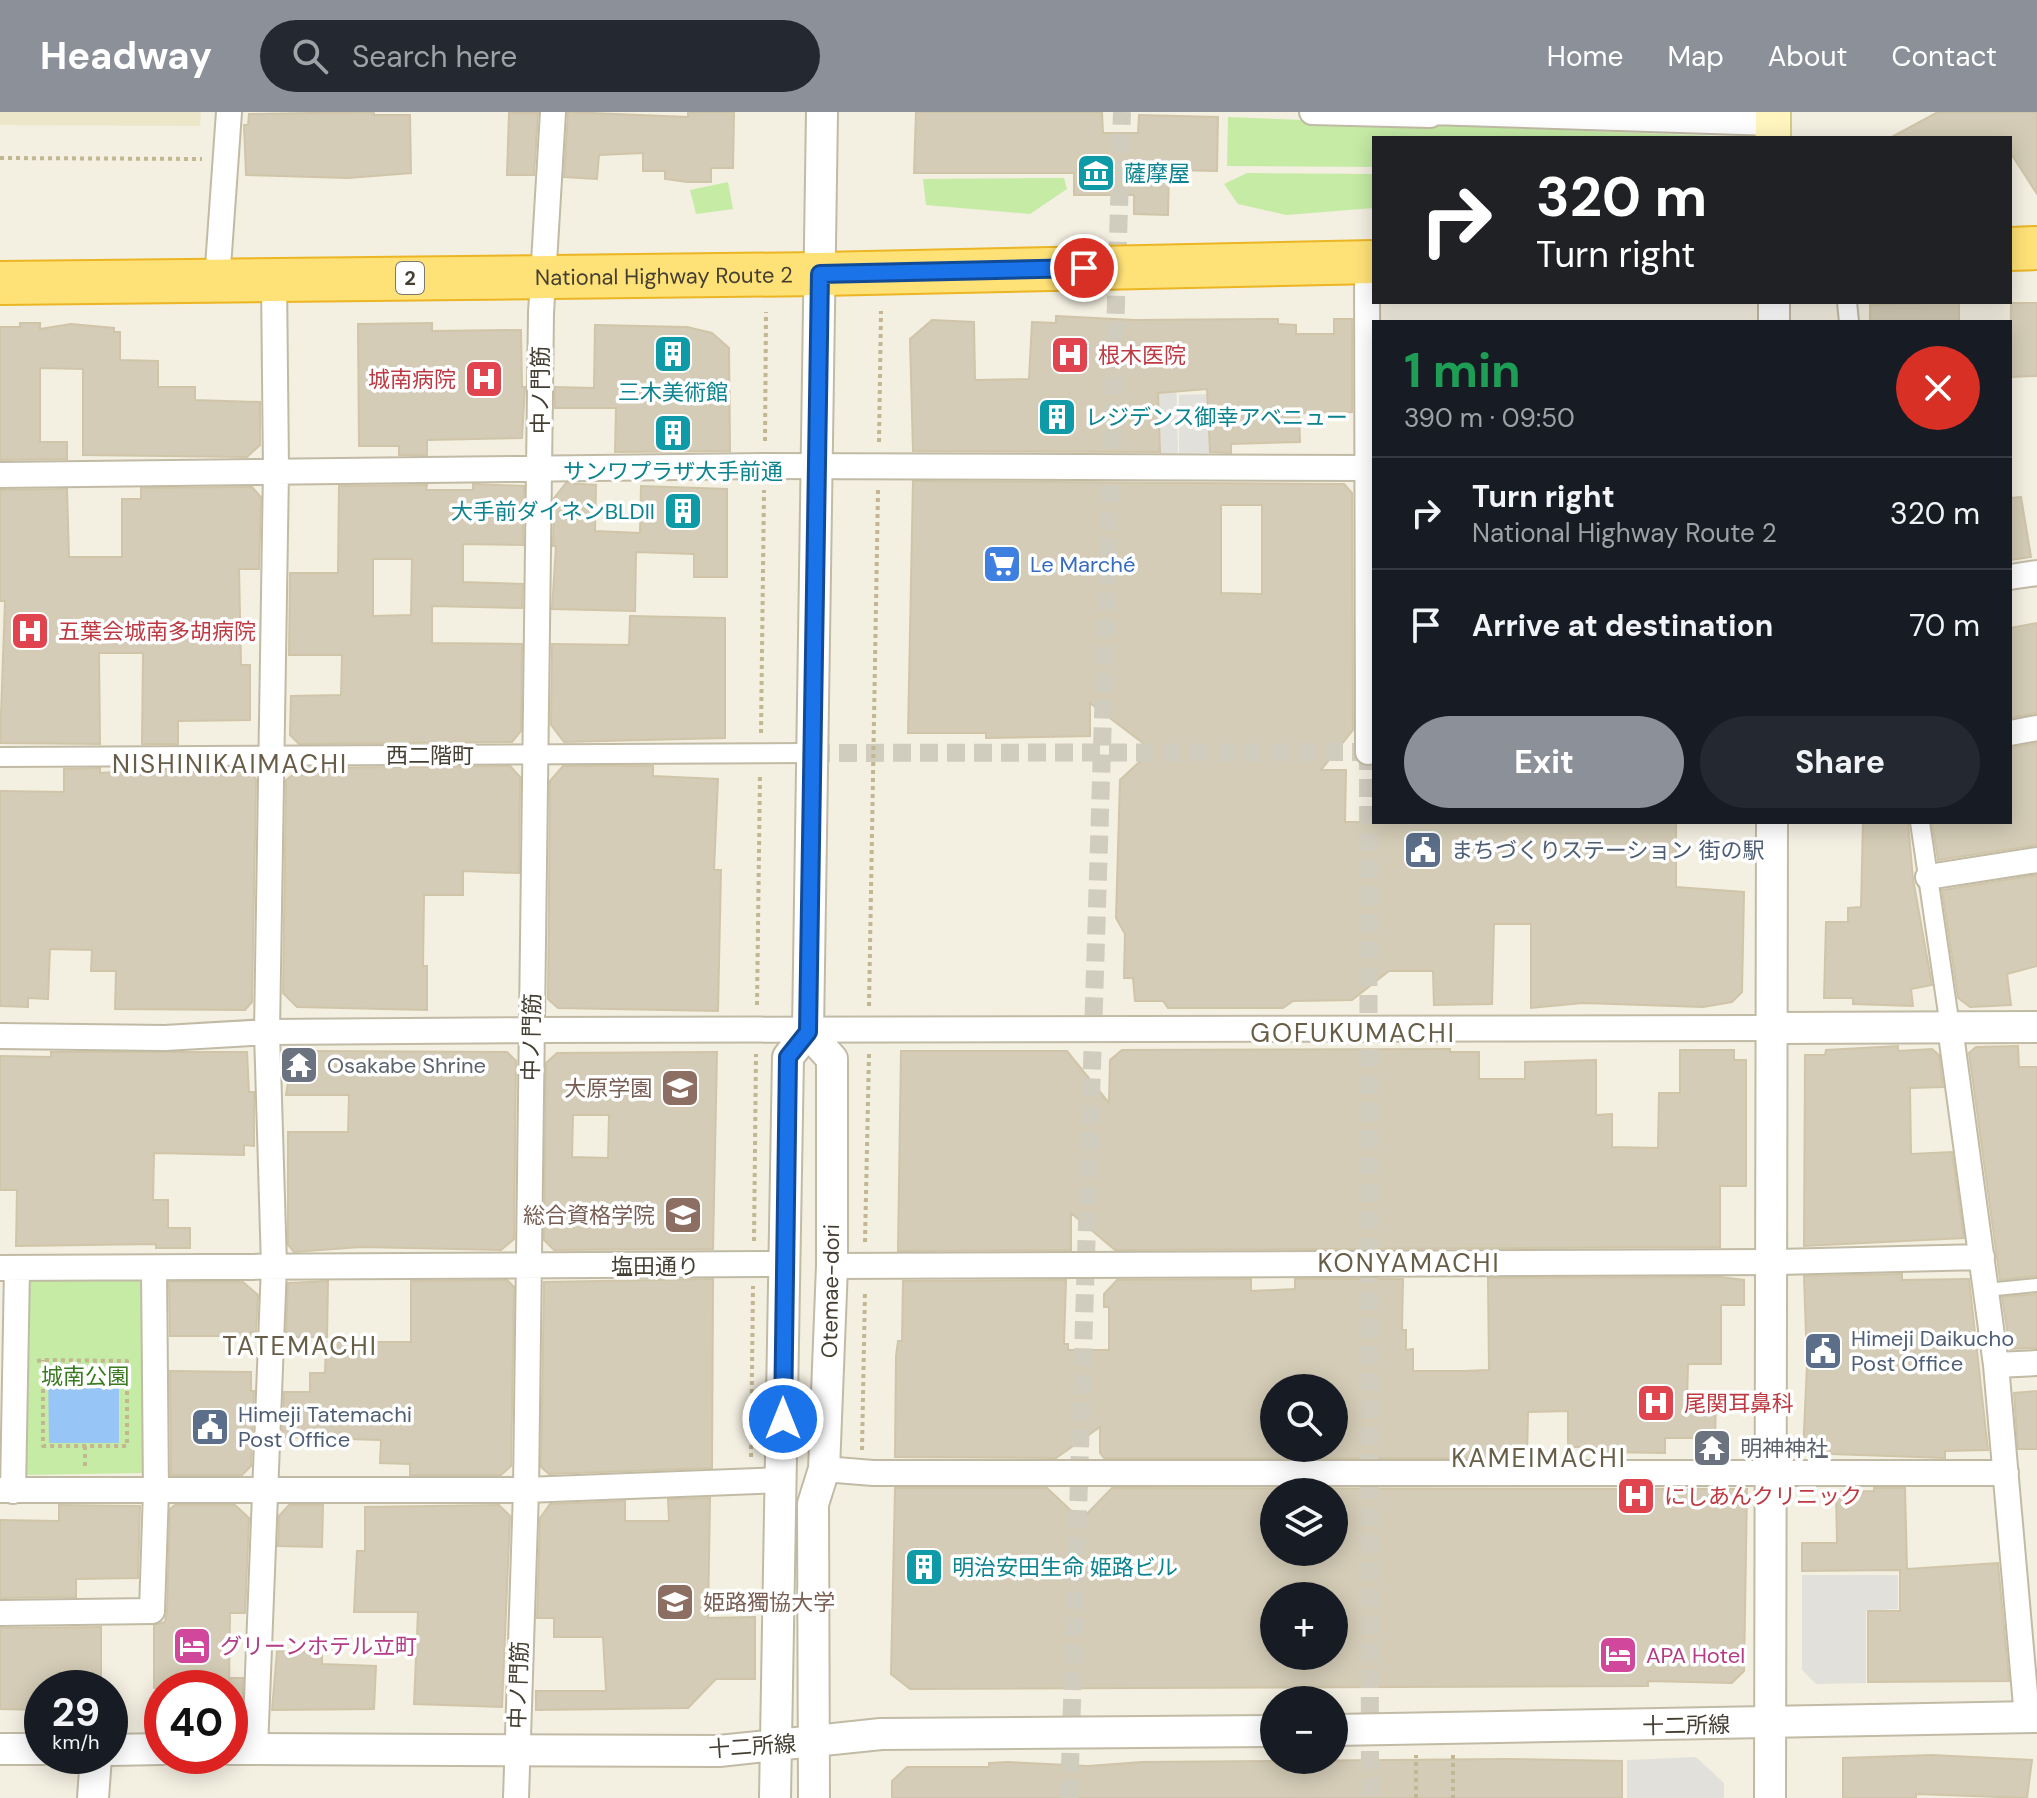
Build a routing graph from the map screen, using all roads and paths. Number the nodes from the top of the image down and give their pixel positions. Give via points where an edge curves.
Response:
1 (229, 112) edge
2 (553, 112) edge
3 (822, 112) edge
4 (1312, 112) edge
5 (1430, 113) edge
6 (1773, 124) edge
7 (0, 158) edge
8 (225, 159) junction
9 (2037, 248) edge
10 (2012, 249) edge
11 (1370, 262) edge
12 (820, 274) junction
13 (542, 277) junction
14 (274, 280) junction
15 (217, 281) junction
16 (0, 283) edge
17 (881, 311) dead end
18 (766, 312) dead end
19 (764, 466) junction
20 (817, 466) junction
21 (879, 467) junction
22 (1370, 468) edge
23 (276, 470) junction
24 (540, 470) junction
25 (0, 475) edge
26 (2037, 573) edge
27 (2012, 577) edge
28 (2037, 728) edge
29 (2012, 733) edge
30 (1368, 752) dead end
31 (271, 753) junction
32 (812, 753) junction
33 (760, 754) junction
34 (535, 755) junction
35 (0, 757) edge
36 (1772, 824) edge
37 (1920, 824) edge
38 (2037, 860) edge
39 (1928, 877) junction
40 (1950, 1027) junction
41 (2037, 1027) edge
42 (1772, 1028) junction
43 (531, 1030) junction
44 (756, 1031) junction
45 (869, 1031) junction
46 (267, 1032) junction
47 (808, 1032) junction
48 (0, 1036) edge
49 (1982, 1257) junction
50 (1773, 1262) junction
51 (784, 1264) junction
52 (527, 1265) junction
53 (274, 1266) junction
54 (753, 1266) junction
55 (832, 1266) junction
56 (865, 1266) junction
57 (9, 1268) edge
58 (154, 1268) junction
59 (2037, 1285) edge
60 (1986, 1290) junction
61 (43, 1360) joint
62 (2037, 1363) edge
63 (1996, 1365) junction
64 (8, 1378) edge
65 (824, 1469) junction
66 (862, 1472) junction
67 (1772, 1473) junction
68 (2006, 1473) junction
69 (783, 1480) junction
70 (750, 1482) junction
71 (6, 1490) edge
72 (526, 1490) junction
73 (156, 1491) junction
74 (266, 1491) junction
75 (0, 1613) edge
76 (248, 1684) edge
77 (2032, 1717) edge
78 (1770, 1723) junction
79 (1348, 1730) edge
80 (1260, 1731) edge
81 (814, 1741) junction
82 (775, 1747) junction
83 (0, 1749) edge
84 (24, 1749) edge
85 (248, 1749) edge
86 (516, 1749) junction
87 (1416, 1753) dead end
88 (1453, 1753) dead end
89 (95, 1774) edge
90 (93, 1798) edge
91 (516, 1798) edge
92 (775, 1798) edge
93 (814, 1798) edge
94 (1416, 1798) edge
95 (1453, 1798) edge
96 (1770, 1798) edge

1 - 8 street
2 - 13 street, 中ノ門筋
3 - 12 street
4 - 5 street
5 - 6 street
7 - 8 path
8 - 15 street
9 - 10 highway
11 - 12 highway, National Highway Route 2 / 2
11 - 22 street
12 - 13 highway, National Highway Route 2 / 2
12 - 20 street
13 - 14 highway, National Highway Route 2 / 2
13 - 24 street, 中ノ門筋
14 - 15 highway, National Highway Route 2 / 2
14 - 23 street
15 - 16 highway, National Highway Route 2 / 2
17 - 21 path
18 - 19 path
19 - 20 street
19 - 24 street
19 - 33 path
20 - 21 street
20 - 32 street
21 - 22 street
21 - 45 path
22 - 30 street
23 - 24 street
23 - 25 street
23 - 31 street
24 - 34 street, 中ノ門筋
26 - 27 street
28 - 29 street
31 - 34 street, 西二階町
31 - 35 street, 西二階町
31 - 46 street
32 - 33 street, 西二階町
32 - 47 street
33 - 34 street, 西二階町
33 - 44 path
34 - 43 street, 中ノ門筋
36 - 42 street
37 - 39 street
38 - 39 street
39 - 40 street
40 - 41 street
40 - 42 street
40 - 49 street
42 - 45 street
42 - 50 street
43 - 44 street
43 - 46 street
43 - 52 street, 中ノ門筋
44 - 47 street
44 - 54 path
45 - 47 street
45 - 56 path
46 - 48 street via 165,1038
46 - 53 street
47 - 51 street, Otemae-dori via 788,1057
47 - 55 street, Otemae-dori via 832,1059
49 - 50 street
49 - 60 street
50 - 56 street
50 - 67 street
51 - 54 street, 塩田通り
51 - 69 street, Otemae-dori
52 - 53 street, 塩田通り
52 - 54 street, 塩田通り
52 - 72 street, 中ノ門筋
53 - 58 street, 塩田通り
53 - 74 street
54 - 70 path
55 - 56 street
55 - 65 street, Otemae-dori
56 - 66 path
57 - 58 street, 塩田通り
57 - 64 street
58 - 73 street
59 - 60 lane
60 - 63 street
61 - 61 path via 127,1361 127,1446 43,1446
62 - 63 street
63 - 68 street
64 - 71 street
65 - 66 street
65 - 81 street, Otemae-dori via 813,1504
66 - 67 street
67 - 68 street
67 - 78 street
68 - 77 street
69 - 70 street
69 - 82 street, Otemae-dori
70 - 72 street
71 - 73 street
72 - 74 street
72 - 86 street, 中ノ門筋
73 - 74 street
73 - 75 street via 152,1611
74 - 76 street
77 - 78 street, 十二所線
78 - 79 street, 十二所線
78 - 96 street
80 - 81 street, 十二所線 via 881,1734
81 - 82 street, 十二所線
81 - 93 street, Otemae-dori
82 - 86 street, 十二所線
82 - 92 street, Otemae-dori
83 - 84 street
85 - 86 street, 十二所線
86 - 91 street, 中ノ門筋
87 - 94 path
88 - 95 path
89 - 90 street

